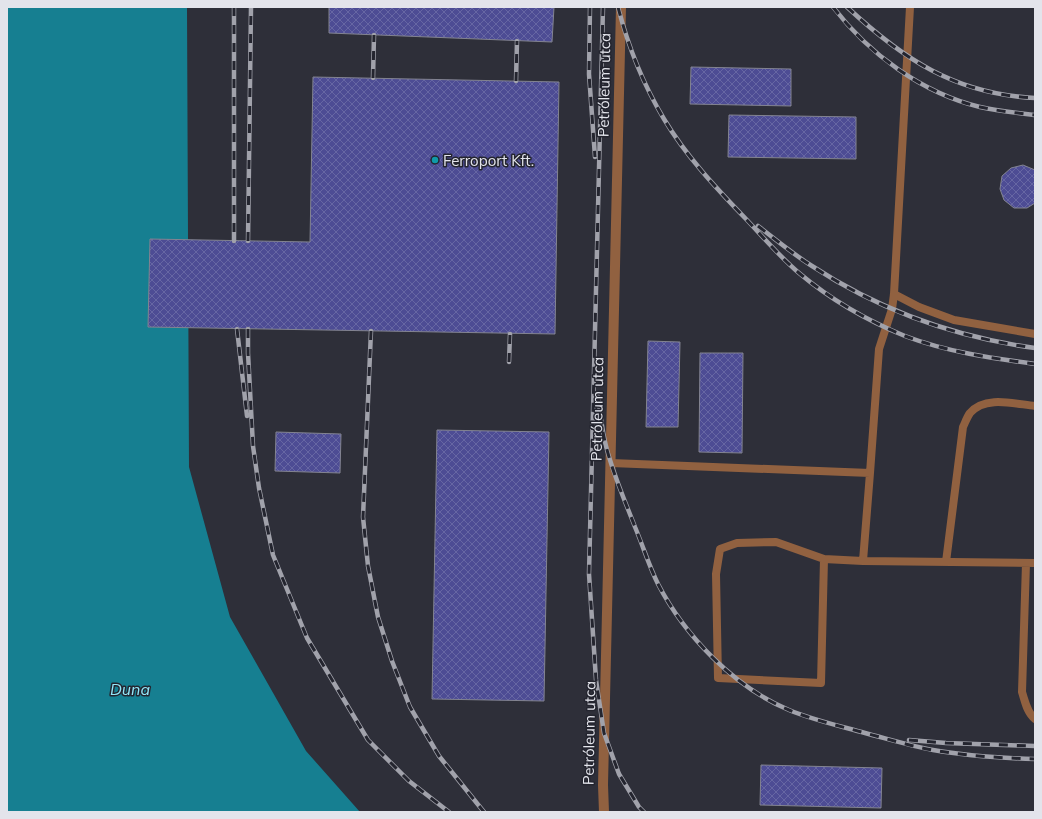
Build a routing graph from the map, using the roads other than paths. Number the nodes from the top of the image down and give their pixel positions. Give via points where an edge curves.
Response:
1 (621, 7) edge
2 (910, 7) edge
3 (894, 294) junction
4 (1035, 334) edge
5 (1035, 406) edge
6 (611, 463) junction
7 (870, 473) junction
8 (824, 559) junction
9 (863, 561) junction
10 (946, 562) junction
11 (1031, 563) edge
12 (1035, 719) edge
13 (604, 812) edge

1 - 6 street, Petróleum utca
2 - 3 lane
3 - 4 lane via 954,320
3 - 7 lane via 892,310 879,349
5 - 10 lane via 998,402 981,404 970,413 963,427
6 - 7 lane
6 - 13 street, Petróleum utca
7 - 9 lane
8 - 8 lane via 776,542 737,542 720,549 716,574 718,678 821,683
8 - 9 lane
9 - 10 lane
10 - 11 lane
11 - 12 lane via 1022,692 1027,708

